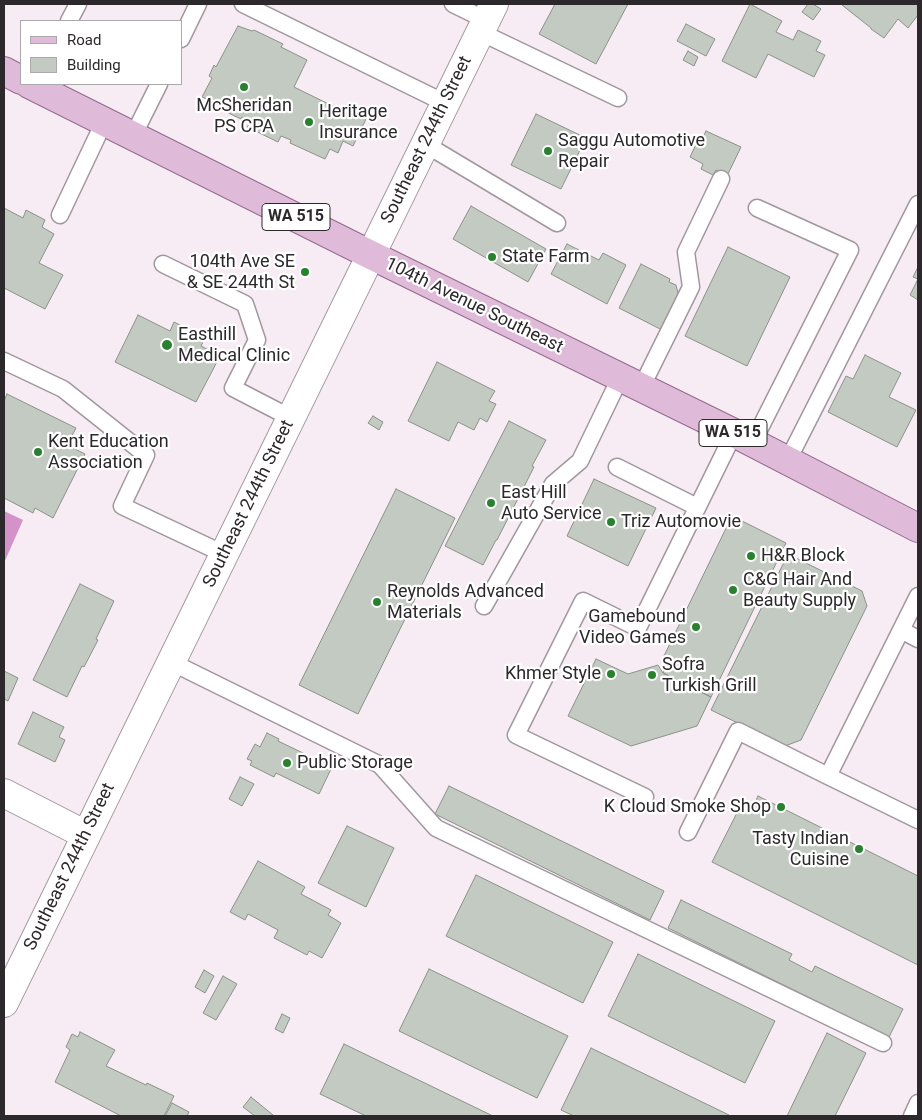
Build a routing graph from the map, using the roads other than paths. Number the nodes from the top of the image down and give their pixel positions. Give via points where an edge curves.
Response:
1 (78, 4) edge
2 (198, 4) edge
3 (244, 4) edge
4 (453, 4) edge
5 (487, 19) edge
6 (70, 20) edge
7 (182, 37) edge
8 (4, 71) edge
9 (20, 79) edge
10 (33, 85) edge
11 (158, 85) edge
12 (618, 98) dead end
13 (445, 103) junction
14 (104, 122) junction
15 (133, 136) junction
16 (425, 144) junction
17 (721, 180) dead end
18 (918, 204) edge
19 (756, 208) dead end
20 (60, 215) dead end
21 (557, 223) dead end
22 (371, 255) junction
23 (163, 264) dead end
24 (4, 362) edge
25 (631, 383) junction
26 (291, 418) junction
27 (743, 438) junction
28 (788, 460) junction
29 (617, 467) dead end
30 (697, 507) junction
31 (918, 528) edge
32 (224, 554) junction
33 (918, 596) edge
34 (484, 606) dead end
35 (901, 630) junction
36 (918, 639) edge
37 (171, 662) junction
38 (828, 776) junction
39 (4, 793) edge
40 (645, 797) dead end
41 (918, 820) edge
42 (688, 832) dead end
43 (86, 834) junction
44 (4, 1003) edge
45 (883, 1044) dead end
46 (918, 1103) edge
47 (912, 1116) edge

1 - 6 lane
2 - 7 lane
3 - 13 lane
4 - 5 lane
5 - 12 lane
5 - 13 street, Southeast 244th Street
8 - 9 main road, 104th Avenue Southeast / WA 515
10 - 14 main road, 104th Avenue Southeast / WA 515
11 - 15 lane
13 - 16 street, Southeast 244th Street
14 - 15 main road, 104th Avenue Southeast / WA 515
14 - 20 lane
15 - 22 main road, 104th Avenue Southeast / WA 515
16 - 21 lane
16 - 22 street, Southeast 244th Street
17 - 25 lane via 686,252 691,287
18 - 28 lane
19 - 27 lane via 850,250
22 - 25 main road, 104th Avenue Southeast / WA 515
22 - 26 street, Southeast 244th Street
23 - 26 lane via 245,304 257,340 233,388
24 - 32 lane via 64,389 146,455 122,506
25 - 27 main road, 104th Avenue Southeast / WA 515
25 - 34 lane via 580,461 553,484
26 - 32 street, Southeast 244th Street
27 - 28 main road, 104th Avenue Southeast / WA 515
27 - 30 lane
28 - 31 main road, 104th Avenue Southeast / WA 515
29 - 30 lane
30 - 40 lane via 638,628 583,601 516,735
32 - 37 street, Southeast 244th Street
33 - 35 lane
35 - 36 lane
35 - 38 lane
37 - 43 street, Southeast 244th Street
37 - 45 lane via 380,765 436,828
38 - 41 lane
38 - 42 lane via 738,731
39 - 43 street
43 - 44 street, Southeast 244th Street
46 - 47 lane

